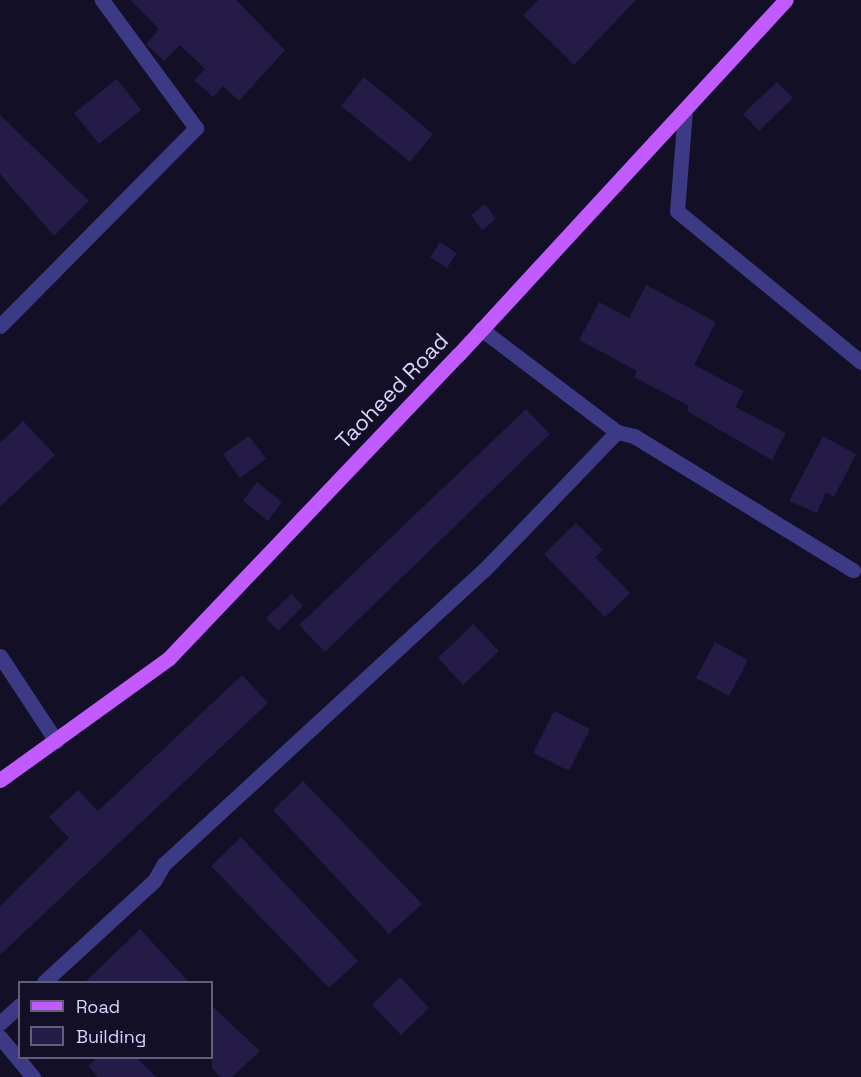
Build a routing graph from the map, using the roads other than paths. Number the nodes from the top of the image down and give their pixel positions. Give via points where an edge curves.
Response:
1 (102, 0) edge
2 (786, 0) edge
3 (685, 110) junction
4 (0, 326) edge
5 (482, 329) junction
6 (861, 362) edge
7 (617, 432) junction
8 (853, 570) dead end
9 (0, 656) edge
10 (56, 741) junction
11 (0, 780) edge
12 (45, 981) edge
13 (18, 1007) edge
14 (0, 1023) edge
15 (0, 1037) edge
16 (18, 1059) edge
17 (18, 1059) edge
18 (33, 1077) edge

1 - 4 street via 196,128
2 - 3 main road, Taoheed Road
3 - 5 main road, Taoheed Road
3 - 6 street via 677,211
5 - 7 street
5 - 10 main road, Taoheed Road via 168,657
7 - 8 street via 634,436
7 - 12 street via 484,570 164,864 154,881
9 - 10 street
10 - 11 main road, Taoheed Road
13 - 14 street
15 - 16 street
17 - 18 street

